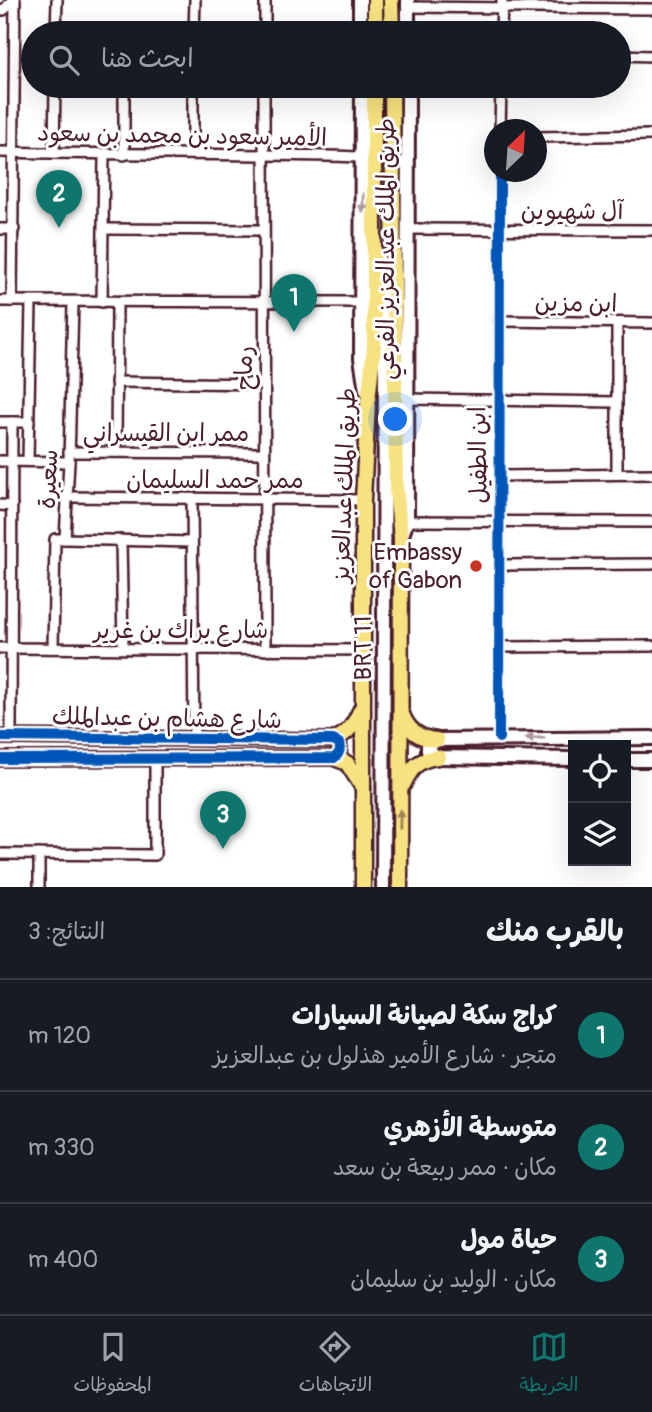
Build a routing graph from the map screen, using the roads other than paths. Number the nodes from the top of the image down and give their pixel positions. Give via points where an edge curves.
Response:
1 (13, 0) edge
2 (57, 0) edge
3 (195, 0) edge
4 (265, 0) edge
5 (360, 0) edge
6 (375, 0) edge
7 (391, 0) edge
8 (501, 3) edge
9 (408, 4) edge
10 (652, 9) edge
11 (0, 10) edge
12 (56, 21) edge
13 (194, 21) edge
14 (265, 21) edge
15 (360, 21) edge
16 (375, 21) edge
17 (392, 21) edge
18 (502, 21) edge
19 (631, 55) edge
20 (652, 56) edge
21 (55, 98) edge
22 (124, 98) edge
23 (193, 98) edge
24 (264, 98) edge
25 (369, 98) edge
26 (370, 98) edge
27 (392, 98) edge
28 (408, 98) edge
29 (501, 98) edge
30 (500, 119) edge
31 (652, 135) edge
32 (547, 137) edge
33 (0, 152) edge
34 (14, 153) junction
35 (54, 153) junction
36 (193, 154) junction
37 (263, 154) junction
38 (104, 155) junction
39 (124, 155) junction
40 (363, 157) junction
41 (500, 182) edge
42 (0, 229) edge
43 (13, 229) junction
44 (104, 229) junction
45 (408, 229) junction
46 (263, 230) junction
47 (500, 230) junction
48 (652, 230) edge
49 (375, 240) junction
50 (395, 285) junction
51 (263, 300) junction
52 (0, 301) edge
53 (12, 301) junction
54 (31, 302) junction
55 (73, 302) junction
56 (102, 302) junction
57 (117, 302) junction
58 (362, 302) junction
59 (499, 321) junction
60 (652, 323) edge
61 (617, 324) junction
62 (386, 367) junction
63 (117, 383) junction
64 (263, 384) junction
65 (407, 399) junction
66 (498, 400) junction
67 (368, 401) junction
68 (616, 402) junction
69 (0, 422) edge
70 (12, 422) junction
71 (29, 422) junction
72 (116, 452) junction
73 (263, 453) junction
74 (69, 457) junction
75 (0, 461) edge
76 (12, 461) junction
77 (28, 461) junction
78 (617, 474) junction
79 (652, 474) edge
80 (500, 476) junction
81 (66, 497) junction
82 (192, 499) junction
83 (264, 499) junction
84 (363, 500) junction
85 (0, 505) edge
86 (12, 506) junction
87 (499, 520) junction
88 (407, 521) junction
89 (652, 522) edge
90 (401, 538) junction
91 (65, 539) junction
92 (121, 540) junction
93 (191, 542) junction
94 (652, 564) edge
95 (499, 565) junction
96 (499, 646) junction
97 (652, 646) edge
98 (0, 648) edge
99 (53, 648) junction
100 (122, 648) junction
101 (11, 649) junction
102 (191, 650) junction
103 (265, 650) junction
104 (363, 650) junction
105 (363, 705) junction
106 (400, 707) junction
107 (6, 737) edge
108 (499, 738) junction
109 (652, 738) edge
110 (194, 740) junction
111 (333, 740) junction
112 (437, 740) junction
113 (438, 757) junction
114 (334, 758) junction
115 (0, 759) edge
116 (568, 759) edge
117 (155, 760) junction
118 (631, 760) edge
119 (652, 760) edge
120 (401, 790) junction
121 (364, 791) junction
122 (0, 854) edge
123 (39, 854) junction
124 (38, 887) edge
125 (363, 887) edge
126 (383, 887) edge
127 (400, 887) edge

1 - 11 street
1 - 34 street
2 - 12 street
3 - 13 street
4 - 14 street
5 - 15 street
6 - 16 main road
7 - 17 main road
8 - 9 street via 493,9
8 - 10 street
8 - 18 street
19 - 20 street
21 - 35 street
22 - 39 street
23 - 36 street
24 - 37 street, رماح
25 - 40 street, طريق الملك عبدالعزيز الفرعي
26 - 49 main road, طريق الملك عبدالعزيز
27 - 50 main road, طريق الملك عبدالعزيز
28 - 45 street, طريق الملك عبدالعزيز الفرعي
29 - 30 street
31 - 32 street
33 - 34 street, الأمير سعود بن محمد بن سعود
34 - 35 street, الأمير سعود بن محمد بن سعود
34 - 43 street
35 - 38 street, الأمير سعود بن محمد بن سعود
36 - 37 street, الأمير سعود بن محمد بن سعود
36 - 39 street, الأمير سعود بن محمد بن سعود
37 - 40 street, الأمير سعود بن محمد بن سعود
37 - 46 street, رماح
38 - 39 street, الأمير سعود بن محمد بن سعود
38 - 44 street
40 -> 58 street, طريق الملك عبدالعزيز الفرعي
41 - 47 street, ابن الطفيل
42 - 43 street
43 - 53 street
44 - 46 street
44 - 56 street
45 - 47 street, آل شهيوين
45 - 65 street, طريق الملك عبدالعزيز الفرعي
46 - 51 street, رماح
47 - 48 street, آل شهيوين
47 - 59 street, ابن الطفيل
49 - 62 street, BRT 11 via 383,288
49 - 67 main road, طريق الملك عبدالعزيز via 374,346
50 - 62 street, BRT 11 via 388,301
50 - 90 main road, طريق الملك عبدالعزيز via 396,488
51 - 57 street
51 - 58 street
51 - 64 street, رماح
52 - 53 street
53 - 54 street
54 - 55 street
54 - 71 street
55 - 56 street
55 - 74 street, سعيرة
56 - 57 street
57 - 63 street
58 - 67 street, طريق الملك عبدالعزيز الفرعي via 361,358
59 - 61 street, ابن مزين
59 - 66 street, ابن الطفيل
60 - 61 street, ابن مزين
61 - 68 street
62 - 126 street, BRT 11
63 - 64 street
63 - 72 street
64 - 73 street, رماح
65 - 66 street
65 - 88 street, طريق الملك عبدالعزيز الفرعي
66 - 68 street
66 - 80 street, ابن الطفيل
67 - 84 main road, طريق الملك عبدالعزيز
68 - 78 street
69 - 70 street
70 - 71 street
70 - 76 street
71 - 77 street
72 - 73 street, ممر ابن القيسراني
72 - 74 street, ممر ابن القيسراني
73 - 83 street, رماح
74 - 77 street, ممر ابن القيسراني
74 - 81 street, سعيرة
75 - 76 street, ممر ابن القيسراني
76 - 77 street, ممر ابن القيسراني
76 - 86 street
78 - 79 street
78 - 80 street
80 - 87 street, ابن الطفيل
81 - 82 street, ممر حمد السليمان
81 - 91 street, سعيرة
82 - 83 street, ممر حمد السليمان
82 - 93 street
83 - 84 street, ممر حمد السليمان
83 - 103 street, رماح
84 - 104 main road, طريق الملك عبدالعزيز
85 - 86 street
86 - 101 street
87 - 88 street
87 - 89 street
87 - 95 street, ابن الطفيل
88 - 90 street, طريق الملك عبدالعزيز الفرعي
90 - 106 main road, طريق الملك عبدالعزيز
91 - 92 street
91 - 99 street, سعيرة via 55,539
92 - 93 street
92 - 100 street
93 - 102 street
94 - 95 street
95 - 96 street, ابن الطفيل
96 - 97 street
96 - 108 street, ابن الطفيل
98 - 101 street, شارع براك بن غرير
99 - 100 street, شارع براك بن غرير
99 - 101 street, شارع براك بن غرير
100 - 102 street, شارع براك بن غرير
101 - 107 street
102 - 103 street, شارع براك بن غرير
102 - 110 street
103 - 104 street, شارع براك بن غرير
104 - 105 main road, طريق الملك عبدالعزيز
105 - 111 main road via 350,730
105 - 121 main road, طريق الملك عبدالعزيز
106 - 112 main road via 411,731
106 - 120 main road, طريق الملك عبدالعزيز
107 - 110 street, شارع هشام بن عبدالملك
109 -> 108 street
108 - 112 street
110 - 111 street, شارع هشام بن عبدالملك
111 - 114 street via 341,748
112 - 113 street via 428,749
113 - 116 street
113 - 120 main road via 412,767
114 - 117 street, شارع هشام بن عبدالملك
114 - 121 main road via 347,762
115 - 117 street, شارع هشام بن عبدالملك
117 - 123 street via 155,855
118 - 119 street
127 -> 120 main road, طريق الملك عبدالعزيز
121 - 125 main road, طريق الملك عبدالعزيز
122 - 123 street
123 - 124 street

